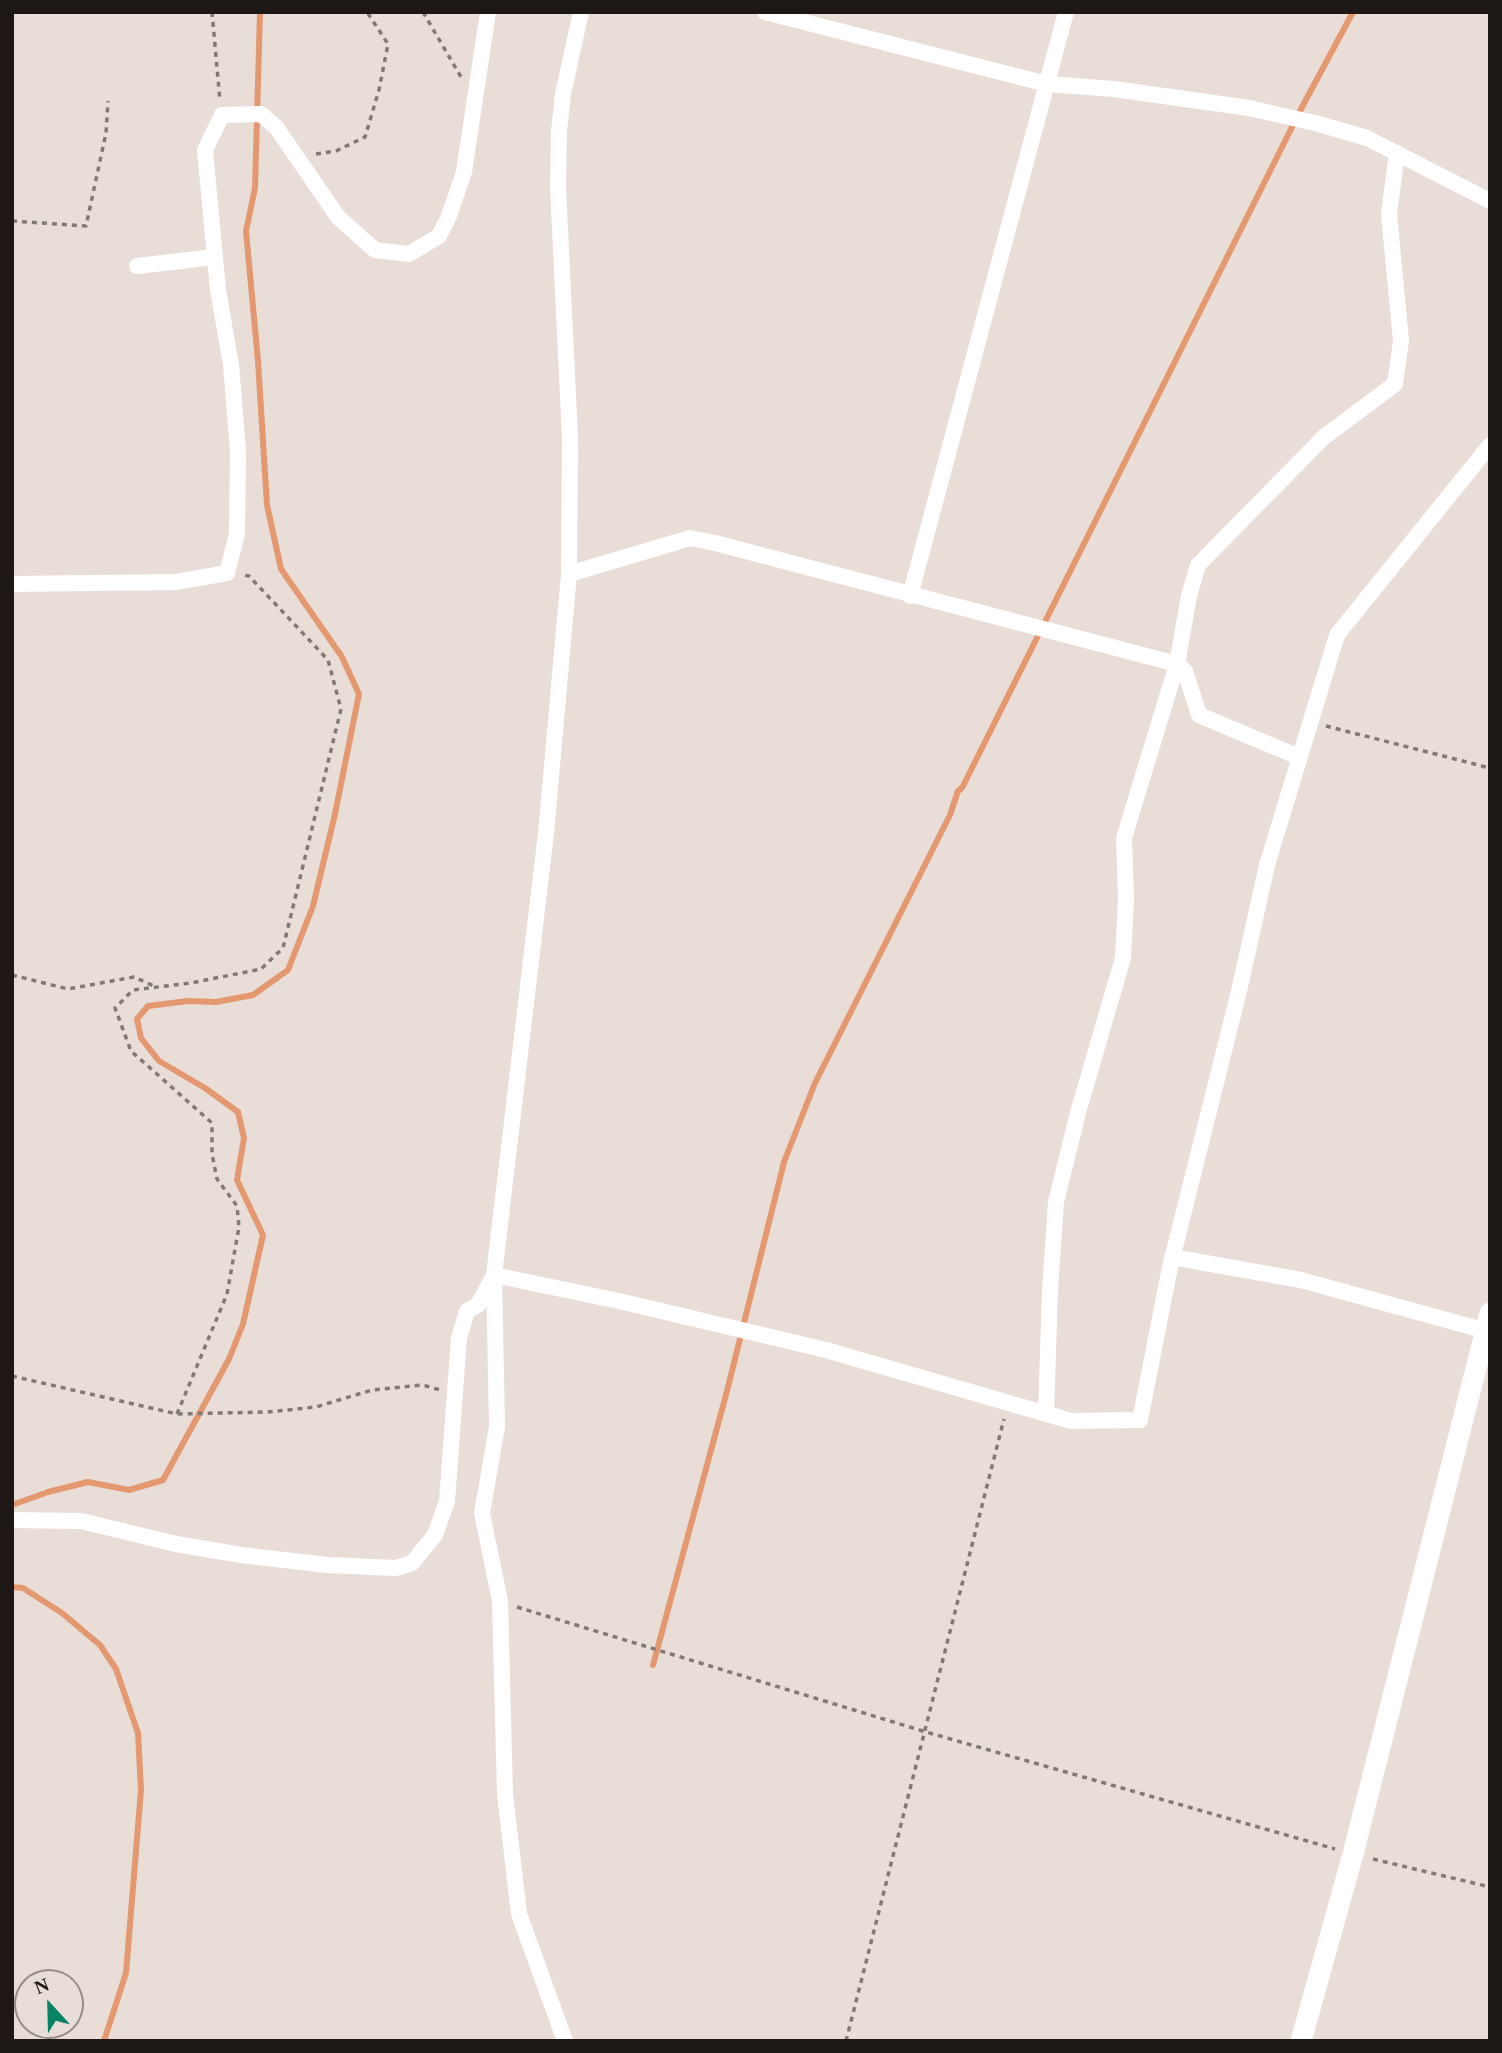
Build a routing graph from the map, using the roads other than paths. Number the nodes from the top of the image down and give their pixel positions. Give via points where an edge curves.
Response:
1 (488, 12) edge
2 (581, 12) edge
3 (765, 12) edge
4 (1066, 12) edge
5 (1047, 84) junction
6 (1397, 153) junction
7 (1490, 201) edge
8 (215, 257) junction
9 (137, 266) dead end
10 (1490, 445) edge
11 (569, 573) junction
12 (12, 583) edge
13 (910, 596) junction
14 (1177, 664) junction
15 (1299, 757) junction
16 (1172, 1257) junction
17 (494, 1275) junction
18 (1488, 1325) edge
19 (1046, 1414) junction
20 (17, 1520) edge
21 (565, 2041) edge
22 (1301, 2041) edge

1 - 8 street via 464,172 439,236 410,254 375,250 338,217 276,127 261,114 222,115 205,150
2 - 11 street via 559,131 570,438
3 - 5 street
4 - 5 street
5 - 6 street via 1249,108 1367,138
5 - 13 street
6 - 7 street
6 - 14 street via 1389,214 1401,341 1395,384 1324,437 1198,565
8 - 9 street
8 - 12 street via 238,450 237,534 227,573 176,582
10 - 15 street via 1337,635
11 - 13 street via 690,538
11 - 17 street via 546,833
13 - 14 street
14 - 15 street via 1185,671 1199,715
14 - 19 street via 1124,838 1122,958 1056,1202
15 - 16 street via 1267,865
16 - 18 street via 1301,1280
16 - 19 street via 1140,1420 1071,1421
17 - 19 street via 826,1350
17 - 20 street via 478,1305 467,1311 459,1338 447,1501 435,1535 412,1563 396,1568 327,1565 176,1544 81,1521
17 - 21 street via 497,1427 482,1513 500,1601 505,1794 519,1914
18 - 22 street

